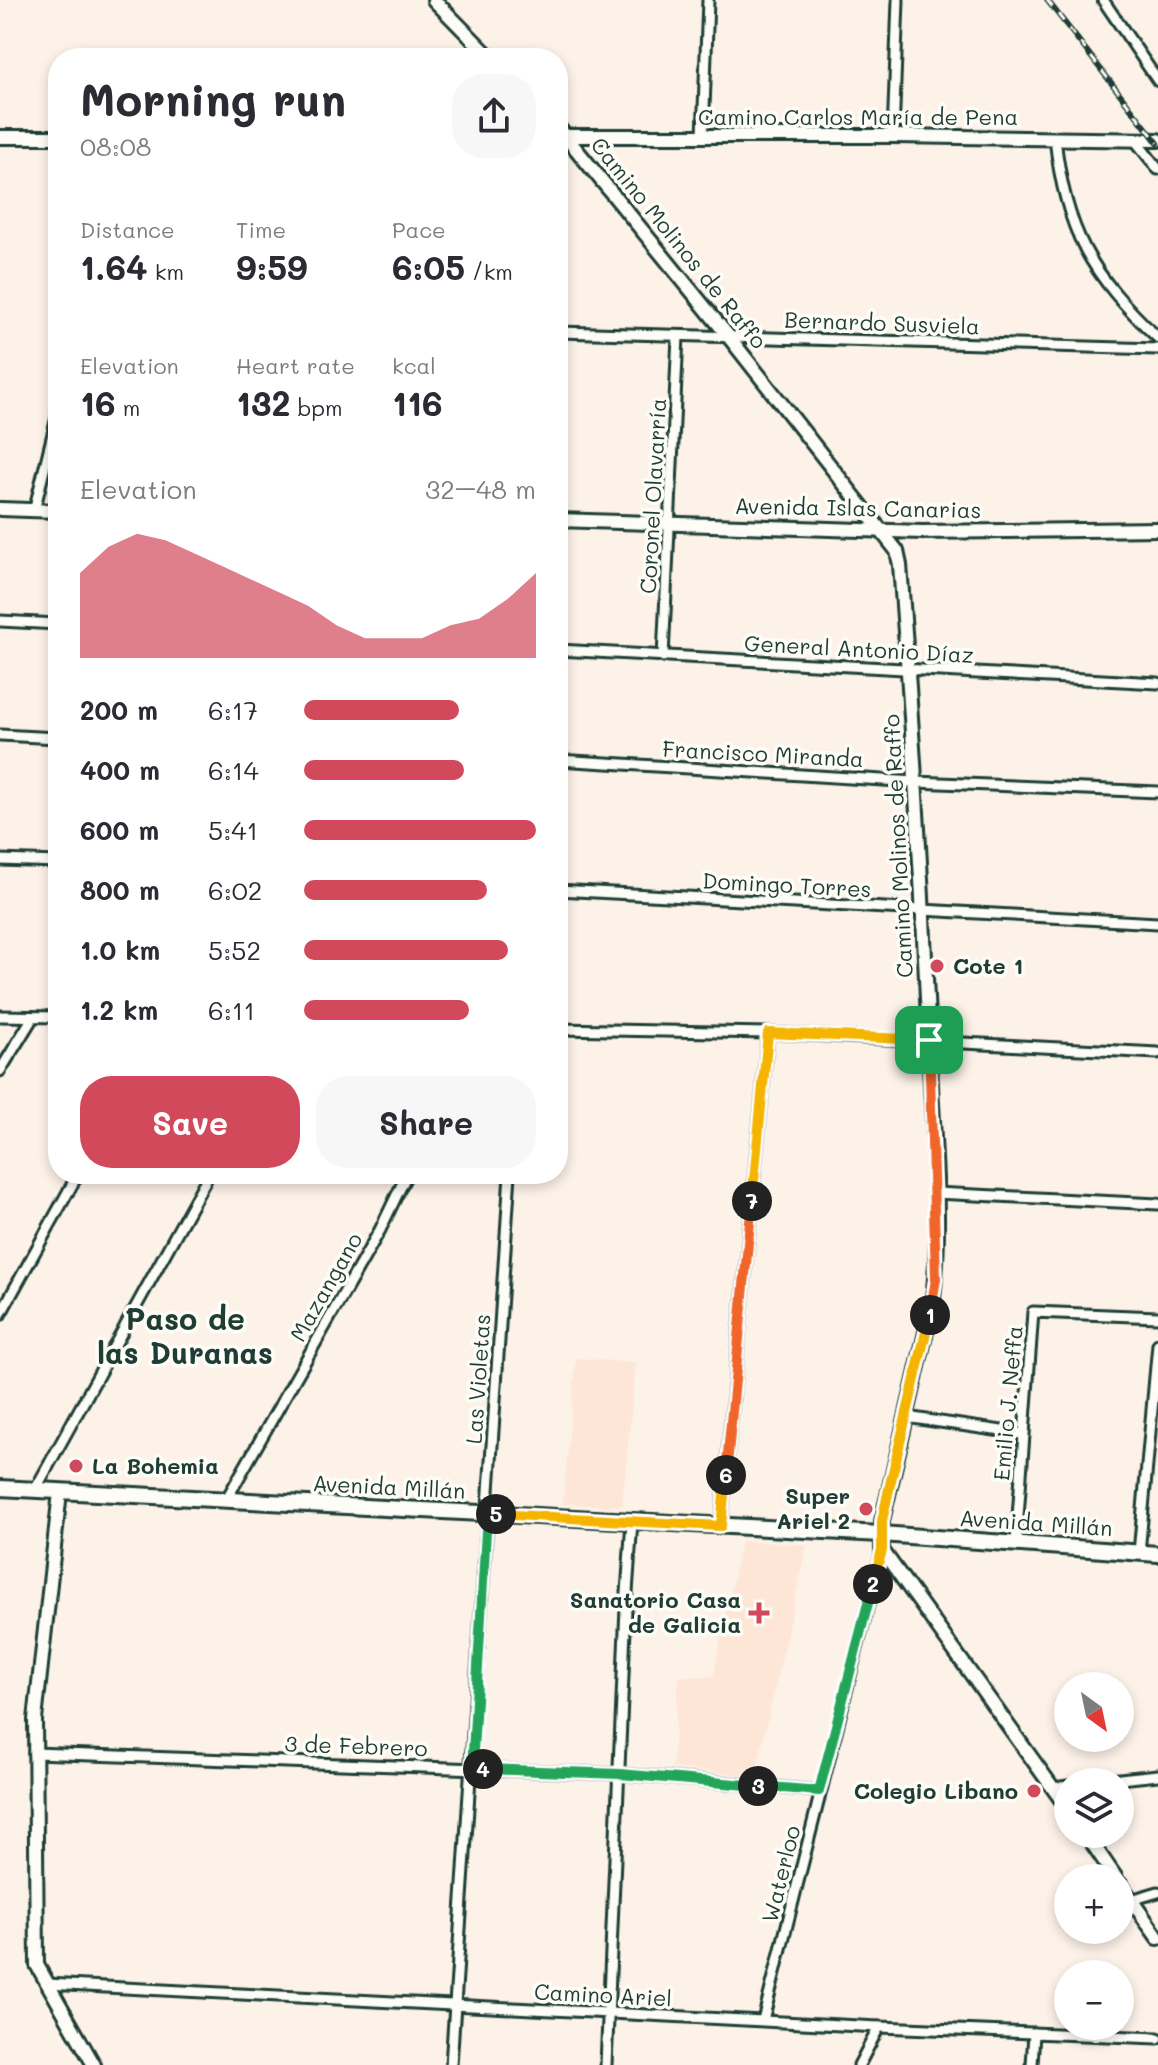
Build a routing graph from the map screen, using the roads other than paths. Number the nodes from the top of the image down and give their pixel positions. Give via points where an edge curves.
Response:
1 (434, 0) edge
2 (708, 0) edge
3 (898, 0) edge
4 (1103, 0) edge
5 (481, 48) edge
6 (1158, 81) edge
7 (568, 133) edge
8 (703, 136) junction
9 (893, 136) junction
10 (0, 137) edge
11 (48, 137) edge
12 (1055, 138) junction
13 (1135, 140) junction
14 (1158, 140) edge
15 (568, 142) edge
16 (1158, 169) edge
17 (568, 332) edge
18 (678, 336) junction
19 (729, 337) junction
20 (1158, 338) edge
21 (1158, 349) edge
22 (48, 454) edge
23 (0, 509) edge
24 (34, 511) junction
25 (48, 511) edge
26 (568, 520) edge
27 (669, 524) junction
28 (1158, 529) edge
29 (883, 531) junction
30 (0, 621) edge
31 (48, 623) edge
32 (568, 651) edge
33 (663, 657) junction
34 (908, 669) junction
35 (1158, 683) edge
36 (0, 735) edge
37 (48, 737) edge
38 (568, 761) edge
39 (915, 782) junction
40 (1158, 792) edge
41 (0, 860) edge
42 (48, 862) edge
43 (568, 891) edge
44 (923, 910) junction
45 (1158, 923) edge
46 (0, 1016) edge
47 (33, 1017) junction
48 (48, 1017) edge
49 (568, 1029) edge
50 (768, 1033) junction
51 (929, 1040) junction
52 (1158, 1053) edge
53 (0, 1071) edge
54 (72, 1184) edge
55 (203, 1184) edge
56 (402, 1184) edge
57 (509, 1184) edge
58 (935, 1193) junction
59 (1158, 1204) edge
60 (0, 1315) edge
61 (1158, 1317) edge
62 (1158, 1344) edge
63 (906, 1417) junction
64 (1022, 1434) junction
65 (0, 1488) edge
66 (35, 1490) junction
67 (60, 1492) junction
68 (226, 1500) junction
69 (487, 1514) junction
70 (632, 1521) junction
71 (721, 1526) junction
72 (881, 1534) junction
73 (1016, 1544) junction
74 (882, 1550) junction
75 (1139, 1553) junction
76 (1158, 1554) edge
77 (34, 1753) junction
78 (472, 1768) junction
79 (620, 1774) junction
80 (1158, 1775) edge
81 (1134, 1778) edge
82 (1054, 1788) edge
83 (819, 1791) junction
84 (1158, 1892) edge
85 (1134, 1899) edge
86 (1134, 1904) edge
87 (1158, 1938) edge
88 (47, 1984) junction
89 (455, 2006) junction
90 (609, 2013) junction
91 (763, 2020) junction
92 (879, 2027) junction
93 (1034, 2033) junction
94 (1158, 2038) edge
95 (94, 2065) edge
96 (451, 2065) edge
97 (606, 2065) edge
98 (859, 2065) edge
99 (1032, 2065) edge

1 - 5 street
2 - 8 street
3 - 9 street
4 - 6 street
7 - 8 street, Camino Carlos María de Pena
8 - 9 street, Camino Carlos María de Pena
9 - 12 street, Camino Carlos María de Pena
10 - 11 street
12 - 13 street, Camino Carlos María de Pena
12 - 20 street via 1060,182 1076,234 1124,306
13 - 14 street, Camino Carlos María de Pena
13 - 16 street
15 - 19 street, Camino Molinos de Raffo
17 - 18 street, Bernardo Susviela
18 - 19 street, Bernardo Susviela
18 - 27 street, Coronel Olavarría
19 - 21 street, Bernardo Susviela
19 - 29 street, Camino Molinos de Raffo
22 - 24 street
23 - 24 street
24 - 25 street
26 - 27 street, Avenida Islas Canarias
27 - 29 street, Avenida Islas Canarias
27 - 33 street, Coronel Olavarría
28 - 29 street, Avenida Islas Canarias
29 - 34 street, Camino Molinos de Raffo via 900,565
30 - 31 street
32 - 33 street, General Antonio Díaz
33 - 34 street, General Antonio Díaz
34 - 35 street, General Antonio Díaz
34 - 39 street, Camino Molinos de Raffo
36 - 37 street
38 - 39 street, Francisco Miranda
39 - 40 street, Francisco Miranda
39 - 44 street, Camino Molinos de Raffo
41 - 42 street
43 - 44 street, Domingo Torres
44 - 45 street, Domingo Torres
44 - 51 street, Camino Molinos de Raffo
46 - 47 street
47 - 48 street
47 - 53 street
49 - 50 street
50 - 51 street
50 - 71 street
51 - 52 street
51 - 58 street, Camino Molinos de Raffo
54 - 60 street
55 - 66 street
56 - 68 street, Mazangano
57 - 69 street, Las Violetas
58 - 59 street
58 - 63 street, Camino Molinos de Raffo via 936,1279
61 - 64 street, Emilio J. Neffa via 1033,1312
62 - 75 street
63 - 64 street
63 - 72 street, Camino Molinos de Raffo
64 - 73 street, Emilio J. Neffa
65 - 66 main road, Avenida Millán
66 - 67 main road, Avenida Millán
67 - 68 main road, Avenida Millán
67 - 77 street
68 - 69 main road, Avenida Millán
69 - 70 main road, Avenida Millán
69 - 78 street, Las Violetas
70 - 71 main road, Avenida Millán
70 - 79 street
71 - 72 main road, Avenida Millán
72 - 73 main road, Avenida Millán
72 - 74 street, Camino Molinos de Raffo
73 - 75 main road, Avenida Millán
74 - 82 street
74 - 83 street, Waterloo
75 - 76 main road, Avenida Millán
77 - 78 street, 3 de Febrero
77 - 88 street via 35,1959
78 - 79 street, 3 de Febrero
78 - 89 street, Las Violetas
79 - 83 street, 3 de Febrero
79 - 90 street
80 - 81 street
83 - 91 street, Waterloo
84 - 85 street
86 - 87 street
88 - 89 street, Camino Ariel
88 - 95 street
89 - 90 street, Camino Ariel
89 - 96 street, Las Violetas
90 - 91 street, Camino Ariel
90 - 97 street
91 - 92 street, Camino Ariel
92 - 93 street, Camino Ariel
92 - 98 street
93 - 94 street, Camino Ariel
93 - 99 street

